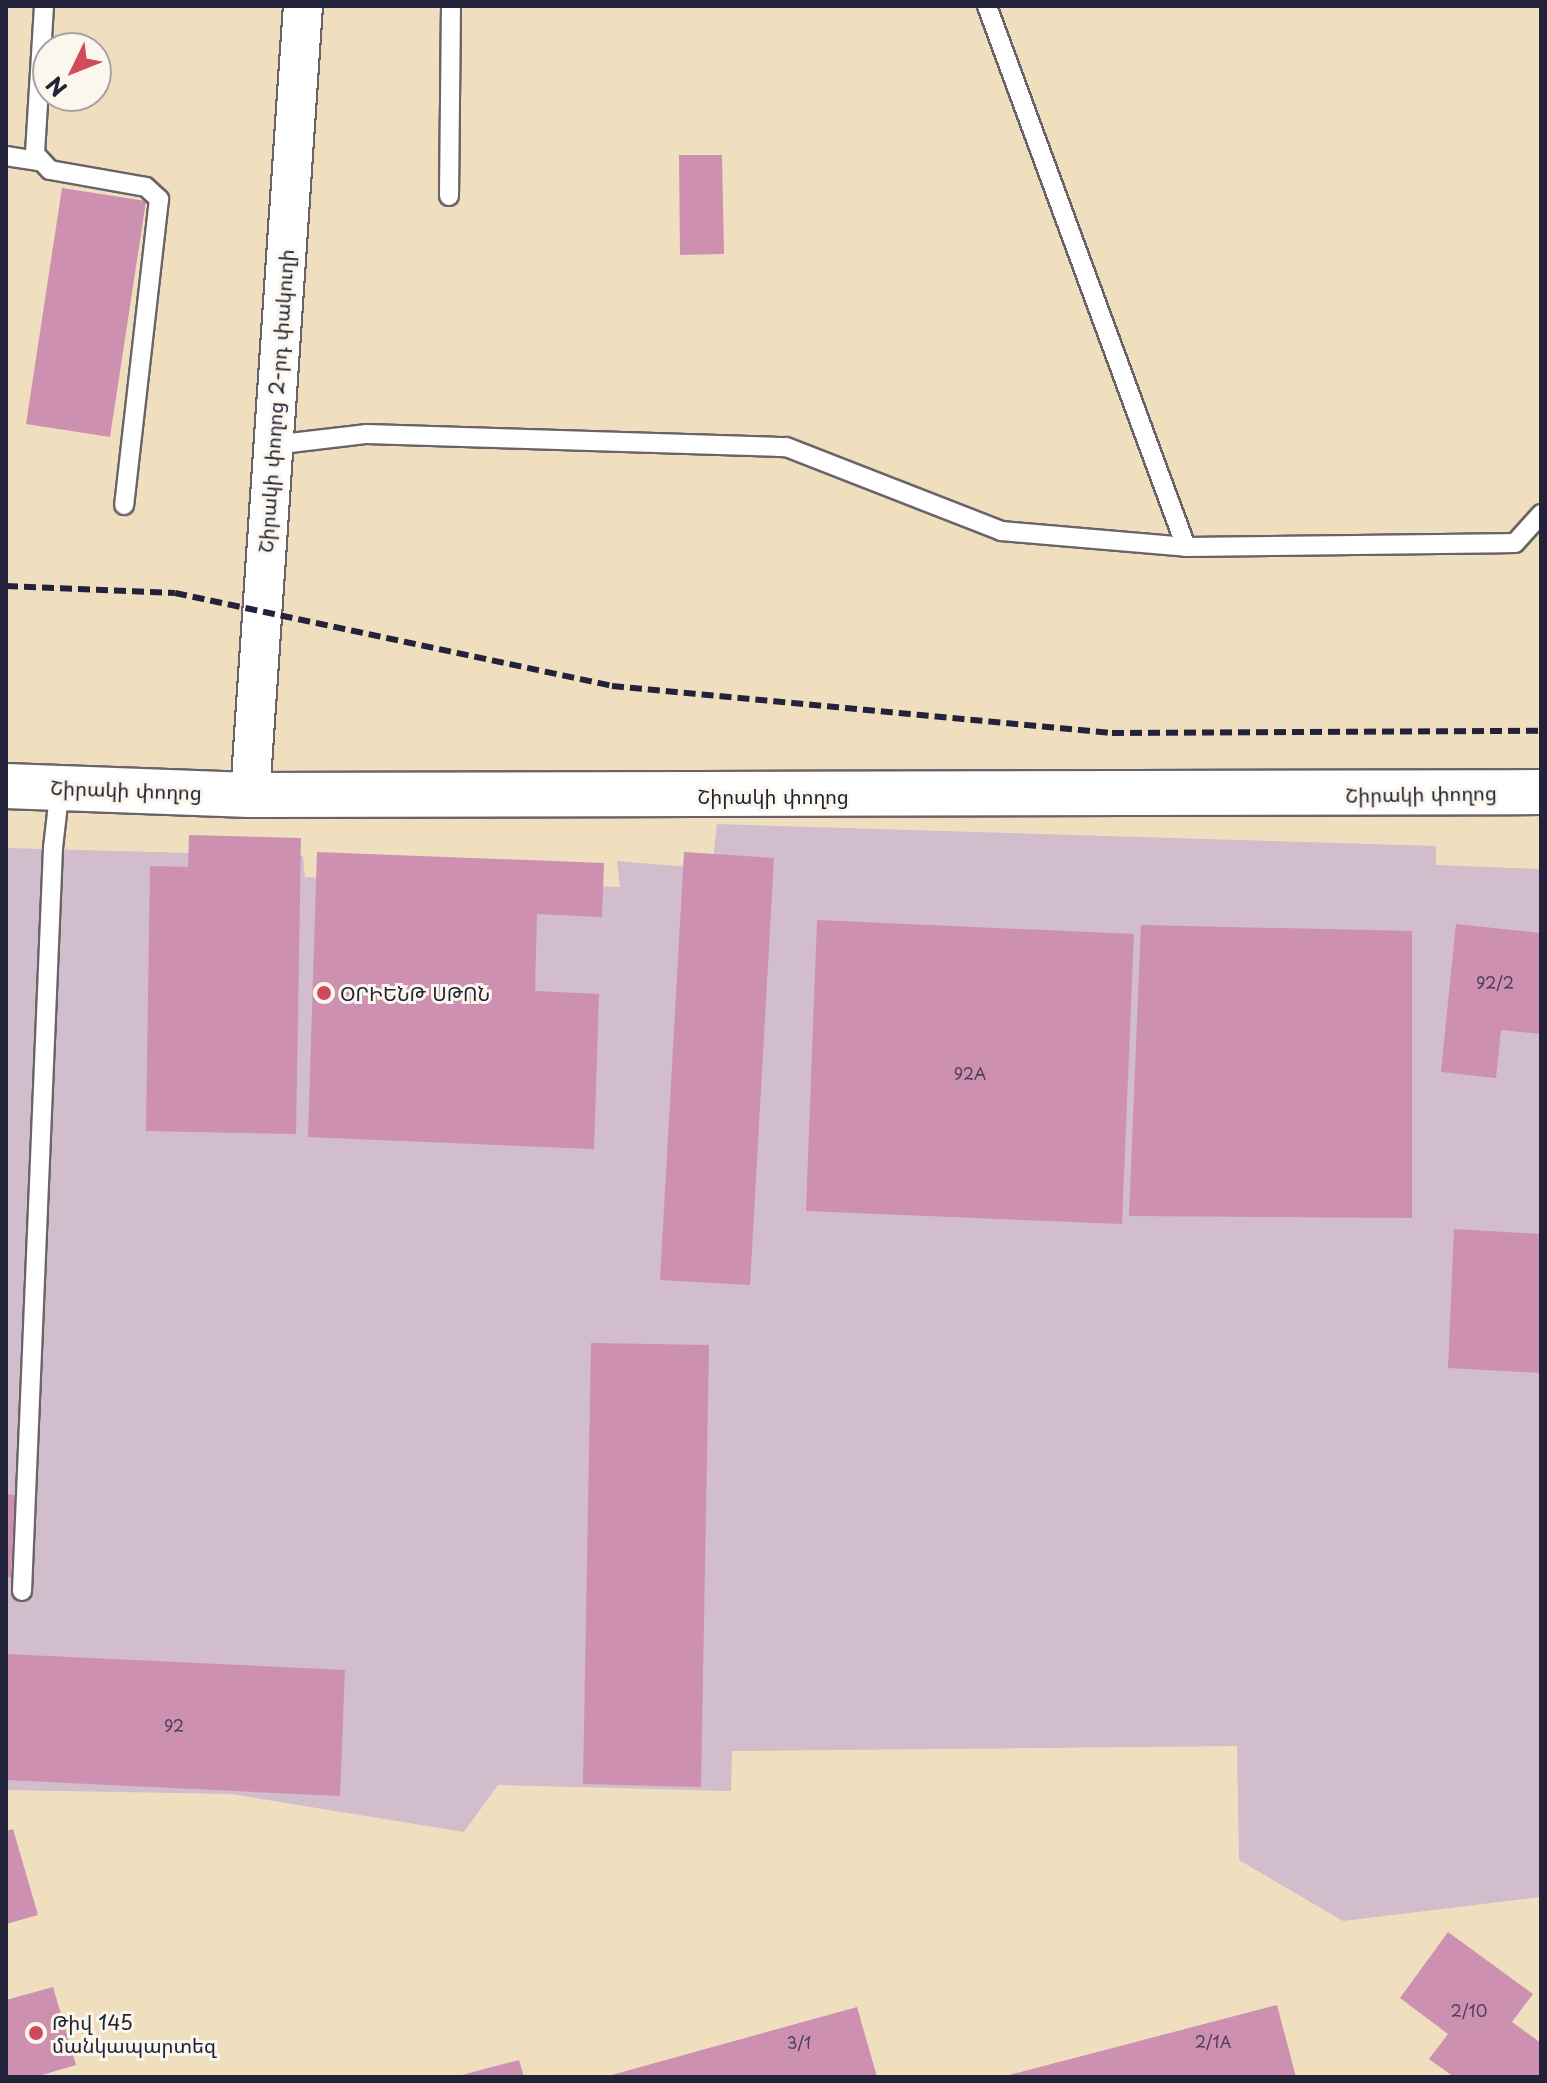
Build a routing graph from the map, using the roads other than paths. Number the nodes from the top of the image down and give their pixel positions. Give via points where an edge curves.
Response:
1 (44, 6) edge
2 (303, 6) edge
3 (451, 6) edge
4 (987, 6) edge
5 (6, 156) edge
6 (39, 161) junction
7 (449, 196) dead end
8 (273, 445) junction
9 (124, 505) dead end
10 (1541, 514) edge
11 (1186, 547) junction
12 (6, 786) edge
13 (60, 787) junction
14 (1541, 792) edge
15 (250, 795) junction
16 (22, 1591) dead end

1 - 6 lane via 35,154
2 - 8 street, Շիրակի փողոց 2-րդ փակուղի
3 - 7 lane
4 - 11 lane
5 - 6 lane
6 - 9 lane via 55,171 146,187 159,199
8 - 11 lane via 367,434 786,447 1001,531
8 - 15 street, Շիրակի փողոց 2-րդ փակուղի
10 - 11 lane via 1515,543
12 - 13 street, Շիրակի փողոց
13 - 15 street, Շիրակի փողոց
13 - 16 lane via 53,848
14 - 15 street, Շիրակի փողոց

